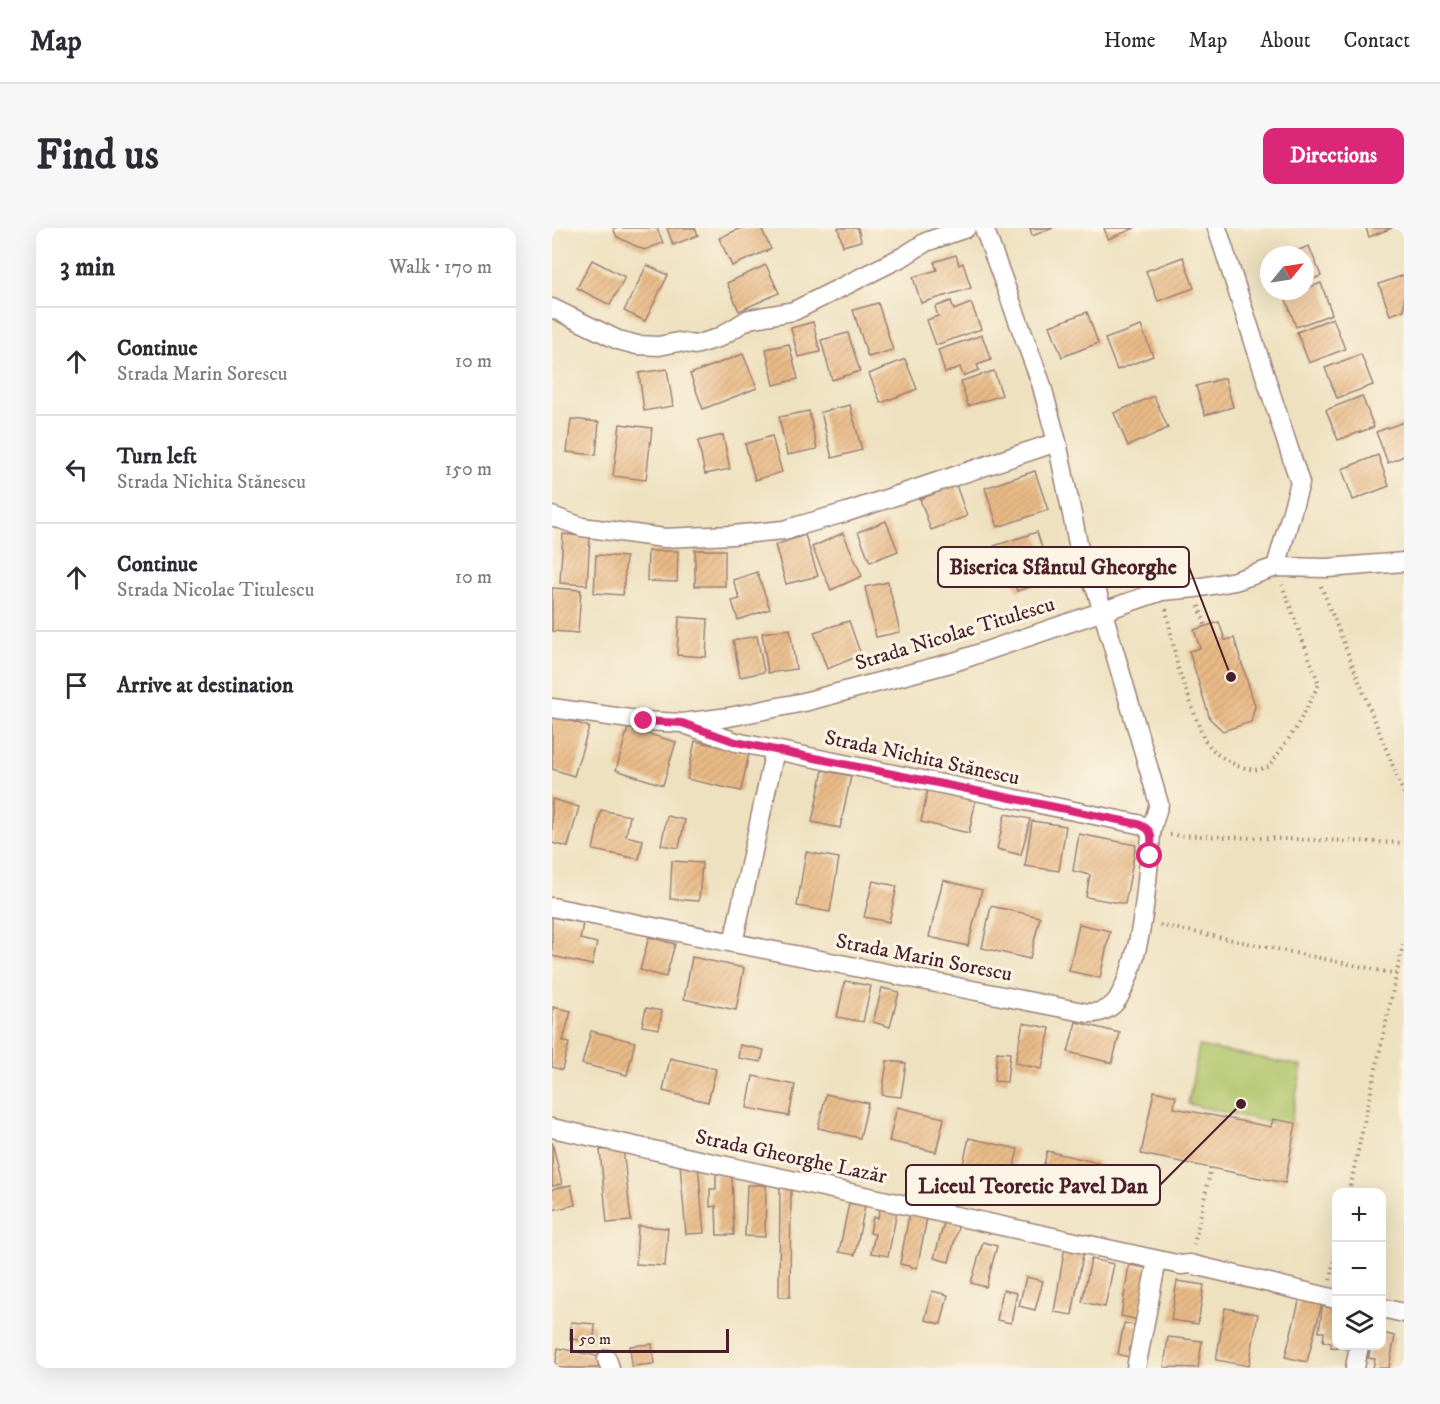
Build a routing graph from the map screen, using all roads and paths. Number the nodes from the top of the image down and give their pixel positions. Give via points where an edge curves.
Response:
1 (966, 228) edge
2 (984, 228) edge
3 (1217, 228) edge
4 (552, 308) edge
5 (1057, 442) junction
6 (552, 516) edge
7 (1404, 562) edge
8 (1276, 567) junction
9 (1313, 568) junction
10 (1162, 591) junction
11 (1102, 613) junction
12 (1203, 618) dead end
13 (1205, 625) dead end
14 (552, 708) edge
15 (682, 723) junction
16 (775, 750) junction
17 (1404, 794) edge
18 (1151, 834) junction
19 (1404, 843) edge
20 (552, 906) edge
21 (1141, 922) junction
22 (1404, 939) edge
23 (734, 944) junction
24 (1397, 974) junction
25 (552, 1128) edge
26 (1211, 1168) dead end
27 (1350, 1188) edge
28 (1157, 1260) junction
29 (1190, 1264) junction
30 (1331, 1297) edge
31 (1386, 1309) edge
32 (1404, 1313) edge
33 (1358, 1350) edge
34 (1136, 1368) edge
35 (1355, 1368) edge

1 - 4 street via 926,242 794,311 749,319 718,338 695,345 637,345
2 - 5 street, Strada Marin Sorescu via 1041,383
3 - 8 street via 1300,483
5 - 6 street via 784,530 664,538 582,526
5 - 11 street, Strada Marin Sorescu via 1081,558
7 - 9 street, Strada Nicolae Titulescu
8 - 9 street, Strada Nicolae Titulescu
8 - 10 street, Strada Nicolae Titulescu via 1235,581
8 - 10 path via 1319,684 1296,728 1269,767 1254,770 1237,766 1204,740 1178,668
9 - 17 path
10 - 11 street, Strada Nicolae Titulescu
11 - 15 street, Strada Nicolae Titulescu via 931,669 804,702
11 - 18 street, Strada Marin Sorescu via 1159,804
12 - 13 path
14 - 15 street, Strada Nicolae Titulescu
15 - 16 street, Strada Nichita Stănescu via 736,742
16 - 18 street, Strada Nichita Stănescu via 1138,824 1147,827
16 - 23 street
18 - 19 path
18 - 21 street, Strada Marin Sorescu
20 - 23 street, Strada Marin Sorescu
21 - 23 street, Strada Marin Sorescu via 1133,963 1119,998 1111,1007 1095,1014
21 - 24 path
22 - 24 path
24 - 27 path
25 - 28 street, Strada Gheorghe Lazăr
26 - 29 path
28 - 29 street, Strada Gheorghe Lazăr
28 - 34 street
29 - 30 street, Strada Gheorghe Lazăr
31 - 32 street
33 - 35 street

